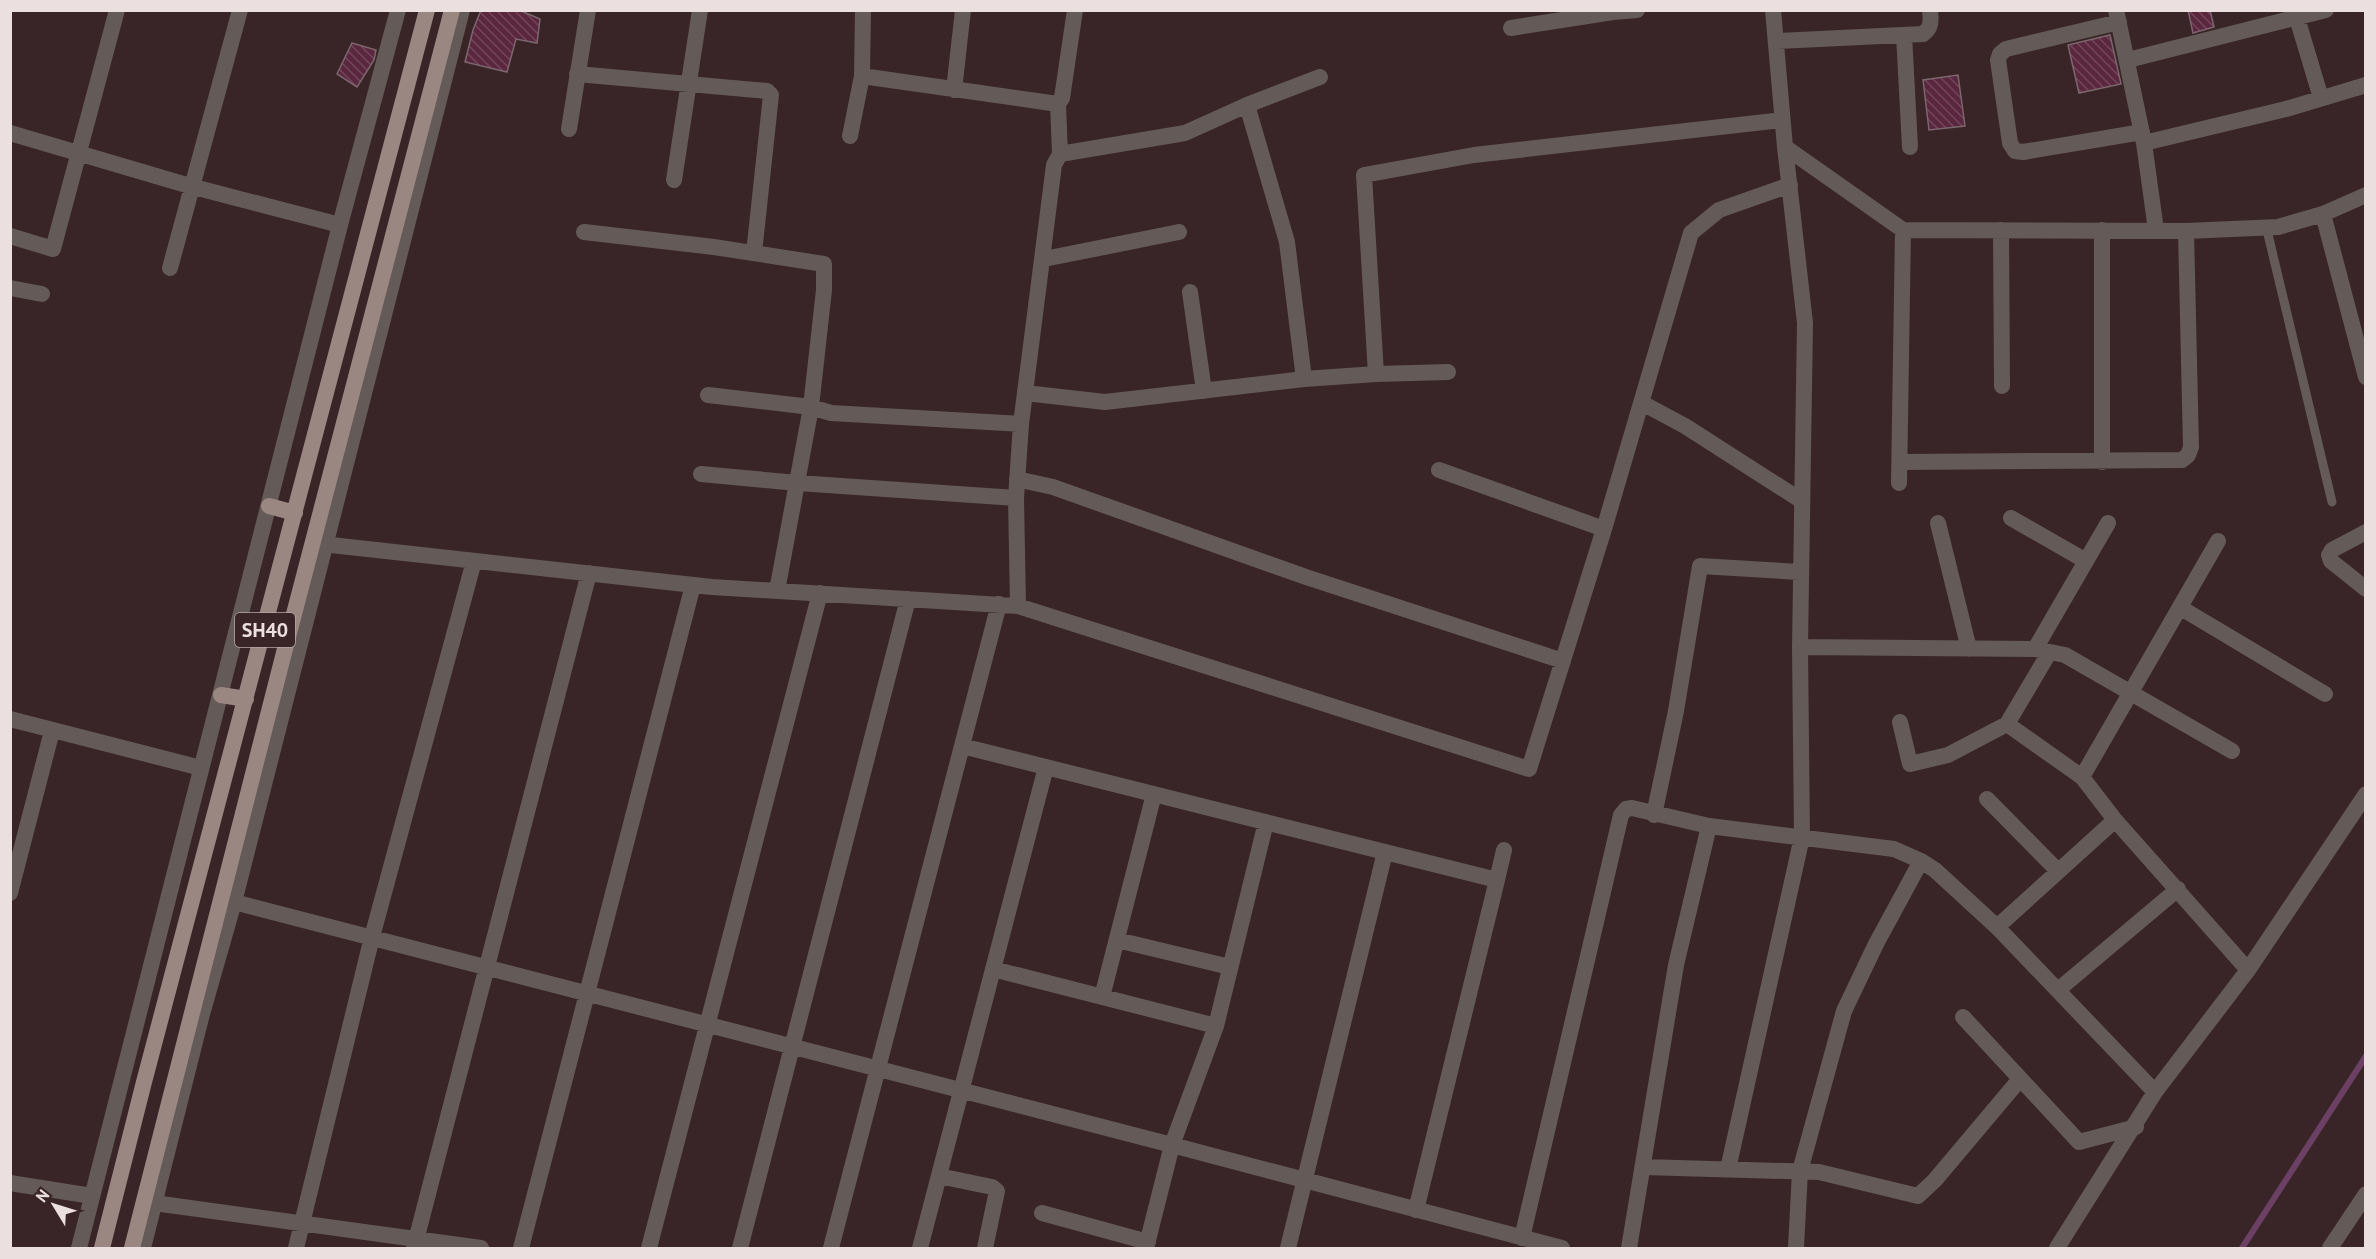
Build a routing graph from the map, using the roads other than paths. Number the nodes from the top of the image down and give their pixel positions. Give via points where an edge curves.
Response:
1 (117, 10) edge
2 (240, 10) edge
3 (398, 10) edge
4 (427, 10) edge
5 (452, 10) edge
6 (462, 10) edge
7 (588, 10) edge
8 (700, 10) edge
9 (863, 10) edge
10 (963, 10) edge
11 (1075, 10) edge
12 (1637, 10) edge
13 (1773, 10) edge
14 (1930, 10) edge
15 (2326, 10) edge
16 (2117, 16) edge
17 (2297, 18) junction
18 (1511, 28) dead end
19 (1904, 35) junction
20 (1776, 41) junction
21 (2128, 60) junction
22 (578, 74) junction
23 (862, 76) junction
24 (1320, 77) dead end
25 (689, 83) junction
26 (2366, 85) edge
27 (954, 90) junction
28 (2321, 98) junction
29 (1058, 104) junction
30 (1247, 105) junction
31 (1782, 120) junction
32 (569, 129) dead end
33 (10, 133) edge
34 (850, 136) dead end
35 (2143, 137) junction
36 (1785, 147) junction
37 (1910, 147) dead end
38 (78, 153) junction
39 (1060, 154) junction
40 (674, 180) dead end
41 (1790, 185) junction
42 (190, 186) junction
43 (2366, 195) edge
44 (2323, 214) junction
45 (340, 225) junction
46 (2266, 226) junction
47 (1903, 230) junction
48 (2001, 230) junction
49 (2102, 231) junction
50 (2156, 231) junction
51 (2186, 231) junction
52 (584, 232) dead end
53 (1179, 232) dead end
54 (10, 236) edge
55 (754, 253) junction
56 (1044, 259) junction
57 (170, 268) dead end
58 (10, 288) edge
59 (1190, 292) dead end
60 (42, 294) dead end
61 (2363, 352) edge
62 (1448, 372) dead end
63 (1376, 374) junction
64 (2366, 377) edge
65 (1304, 379) junction
66 (2002, 386) dead end
67 (1204, 391) junction
68 (1025, 393) junction
69 (708, 395) dead end
70 (1642, 403) junction
71 (811, 407) junction
72 (1021, 424) junction
73 (1900, 462) junction
74 (2102, 462) junction
75 (1439, 470) dead end
76 (701, 474) dead end
77 (1017, 479) junction
78 (798, 483) junction
79 (1899, 483) dead end
80 (1016, 498) junction
81 (1802, 501) junction
82 (2332, 502) dead end
83 (270, 506) junction
84 (295, 513) junction
85 (2011, 518) dead end
86 (1938, 523) dead end
87 (2108, 524) dead end
88 (1604, 529) junction
89 (2366, 532) edge
90 (2218, 542) dead end
91 (319, 544) junction
92 (474, 561) junction
93 (2086, 561) junction
94 (1800, 572) junction
95 (589, 573) junction
96 (693, 585) junction
97 (2366, 589) edge
98 (777, 591) junction
99 (820, 593) junction
100 (908, 598) junction
101 (999, 604) junction
102 (1018, 606) junction
103 (2181, 608) junction
104 (1800, 647) junction
105 (1969, 649) junction
106 (2042, 651) junction
107 (1563, 661) junction
108 (221, 694) junction
109 (2132, 694) junction
110 (2325, 694) dead end
111 (246, 699) junction
112 (10, 719) edge
113 (1900, 722) dead end
114 (2007, 724) junction
115 (52, 731) junction
116 (962, 746) junction
117 (2232, 751) dead end
118 (1046, 767) junction
119 (201, 768) junction
120 (2082, 777) junction
121 (1154, 794) junction
122 (2366, 794) edge
123 (1987, 799) dead end
124 (1654, 815) junction
125 (2115, 820) junction
126 (1266, 822) junction
127 (1709, 826) junction
128 (1802, 837) junction
129 (1504, 850) dead end
130 (1385, 852) junction
131 (1921, 861) junction
132 (2058, 871) junction
133 (1497, 880) junction
134 (2178, 889) junction
135 (10, 893) edge
136 (234, 902) junction
137 (1997, 927) junction
138 (372, 937) junction
139 (1117, 940) junction
140 (487, 967) junction
141 (1230, 967) junction
142 (993, 969) junction
143 (2248, 970) junction
144 (2058, 990) junction
145 (587, 993) junction
146 (1102, 997) junction
147 (1963, 1017) dead end
148 (708, 1025) junction
149 (1216, 1026) junction
150 (792, 1047) junction
151 (878, 1069) junction
152 (2020, 1078) junction
153 (961, 1091) junction
154 (2155, 1092) junction
155 (2136, 1126) junction
156 (1172, 1145) junction
157 (1643, 1167) junction
158 (1728, 1169) junction
159 (1800, 1171) junction
160 (939, 1176) junction
161 (1305, 1181) junction
162 (10, 1183) edge
163 (2366, 1194) edge
164 (93, 1196) junction
165 (154, 1203) junction
166 (1416, 1210) junction
167 (1042, 1213) dead end
168 (303, 1224) junction
169 (1531, 1243) edge
170 (415, 1244) edge
171 (1147, 1245) edge
172 (79, 1248) edge
173 (102, 1248) edge
174 (132, 1248) edge
175 (143, 1248) edge
176 (296, 1248) edge
177 (481, 1248) edge
178 (521, 1248) edge
179 (649, 1248) edge
180 (740, 1248) edge
181 (831, 1248) edge
182 (920, 1248) edge
183 (985, 1248) edge
184 (1288, 1248) edge
185 (1562, 1248) edge
186 (1629, 1248) edge
187 (1796, 1248) edge
188 (2057, 1248) edge
189 (2330, 1248) edge

1 - 38 street
2 - 42 street
3 - 45 street
4 - 84 main road, SH40
5 - 91 main road, SH40
6 - 91 street via 353,430
7 - 22 street
8 - 25 street
9 - 23 street
10 - 27 street
11 - 29 street
12 - 18 street
13 - 20 street
14 - 19 street via 1929,30
15 - 17 street
16 - 21 street
16 - 35 street via 2000,54 2010,143 2023,152
17 - 21 street
17 - 28 street
19 - 20 street
19 - 37 street
20 - 31 street
21 - 35 street
22 - 25 street
22 - 32 street
23 - 27 street
23 - 34 street
24 - 30 street
25 - 40 street
25 - 55 street via 767,91 771,95
26 - 28 street
27 - 29 street
28 - 35 street via 2286,109
29 - 39 street
30 - 39 street via 1185,132
30 - 65 street via 1287,242
31 - 36 street
31 - 63 street via 1474,155 1364,175
33 - 38 street
35 - 50 street
36 - 41 street
36 - 47 street
38 - 42 street
38 - 54 street via 53,249
39 - 56 street via 1054,165
41 - 70 street via 1719,210 1691,233
41 - 81 street via 1805,323
42 - 45 street
42 - 57 street
43 - 44 street
44 - 46 street via 2278,227
44 - 61 street
45 - 83 street
46 - 51 street
46 - 82 lane
47 - 48 street
47 - 73 street
48 - 49 street
48 - 66 street
49 - 50 street
49 - 74 street
50 - 51 street
51 - 74 street via 2191,447 2182,460
52 - 55 street
53 - 56 street
55 - 71 street via 824,264
56 - 68 street
58 - 60 street
59 - 67 street
61 - 64 street
62 - 63 street
63 - 65 street
65 - 67 street
67 - 68 street via 1105,402
68 - 72 street
69 - 71 street
70 - 81 street
70 - 88 street
71 - 72 street via 831,413
71 - 78 street
72 - 77 street
73 - 74 street
73 - 79 street
75 - 88 street
76 - 78 street
77 - 80 street
77 - 107 street via 1053,487 1306,577
78 - 80 street
78 - 98 street
80 - 102 street
81 - 94 street
83 - 84 main road
83 - 108 street
84 - 111 main road, SH40
85 - 93 street
86 - 105 street
87 - 93 street
88 - 107 street
89 - 97 street via 2329,555 2331,561
90 - 103 street
91 - 92 street
91 - 136 street
91 - 174 main road, SH40
92 - 95 street
92 - 138 street
93 - 106 street
94 - 104 street
94 - 124 street via 1700,566
95 - 96 street
95 - 140 street
96 - 98 street
96 - 145 street
98 - 99 street
99 - 100 street
99 - 148 street
100 - 101 street
100 - 150 street
101 - 102 street
101 - 116 street
102 - 107 street via 1529,769
103 - 109 street
103 - 110 street
104 - 105 street
104 - 128 street
105 - 106 street
106 - 109 street via 2065,655
106 - 114 street
108 - 111 main road
108 - 119 street
109 - 117 street
109 - 120 street
111 - 173 main road, SH40
112 - 115 street
113 - 114 street via 1910,764 1948,755
114 - 120 street
115 - 119 street
115 - 135 street
116 - 118 street
116 - 151 street
118 - 121 street
118 - 142 street
119 - 164 street
120 - 125 street
121 - 126 street
121 - 139 street
122 - 143 street
123 - 132 street
124 - 127 street
124 - 169 street via 1632,808 1621,815
125 - 132 street
125 - 134 street
126 - 130 street
126 - 141 street
127 - 128 street
127 - 157 street via 1676,965
128 - 131 street via 1894,849
128 - 158 street
129 - 133 street
130 - 133 street
130 - 161 street
131 - 137 street
131 - 159 street via 1844,1011
132 - 137 street
133 - 166 street
134 - 143 street
134 - 144 street
136 - 138 street
136 - 165 street via 201,1014
137 - 144 street
138 - 140 street
138 - 168 street
139 - 141 street
139 - 146 street
140 - 145 street
140 - 170 street
141 - 149 street
142 - 146 street
142 - 153 street
143 - 154 street
144 - 154 street
145 - 148 street
145 - 178 street
146 - 149 street
147 - 152 street
148 - 150 street
148 - 179 street
149 - 156 street
150 - 151 street
150 - 180 street
151 - 153 street
151 - 181 street
152 - 155 street via 2079,1142
152 - 159 street via 1918,1196
153 - 156 street
153 - 160 street
154 - 155 street
155 - 188 street
156 - 161 street
156 - 171 street
157 - 158 street
157 - 186 street
158 - 159 street
159 - 187 street
160 - 182 street
160 - 183 street via 997,1191
161 - 166 street
161 - 184 street
162 - 164 street
163 - 189 street
164 - 172 street
165 - 168 street
165 - 175 street
166 - 169 street
167 - 171 street
168 - 170 street
168 - 176 street
169 - 185 street
170 - 177 street

